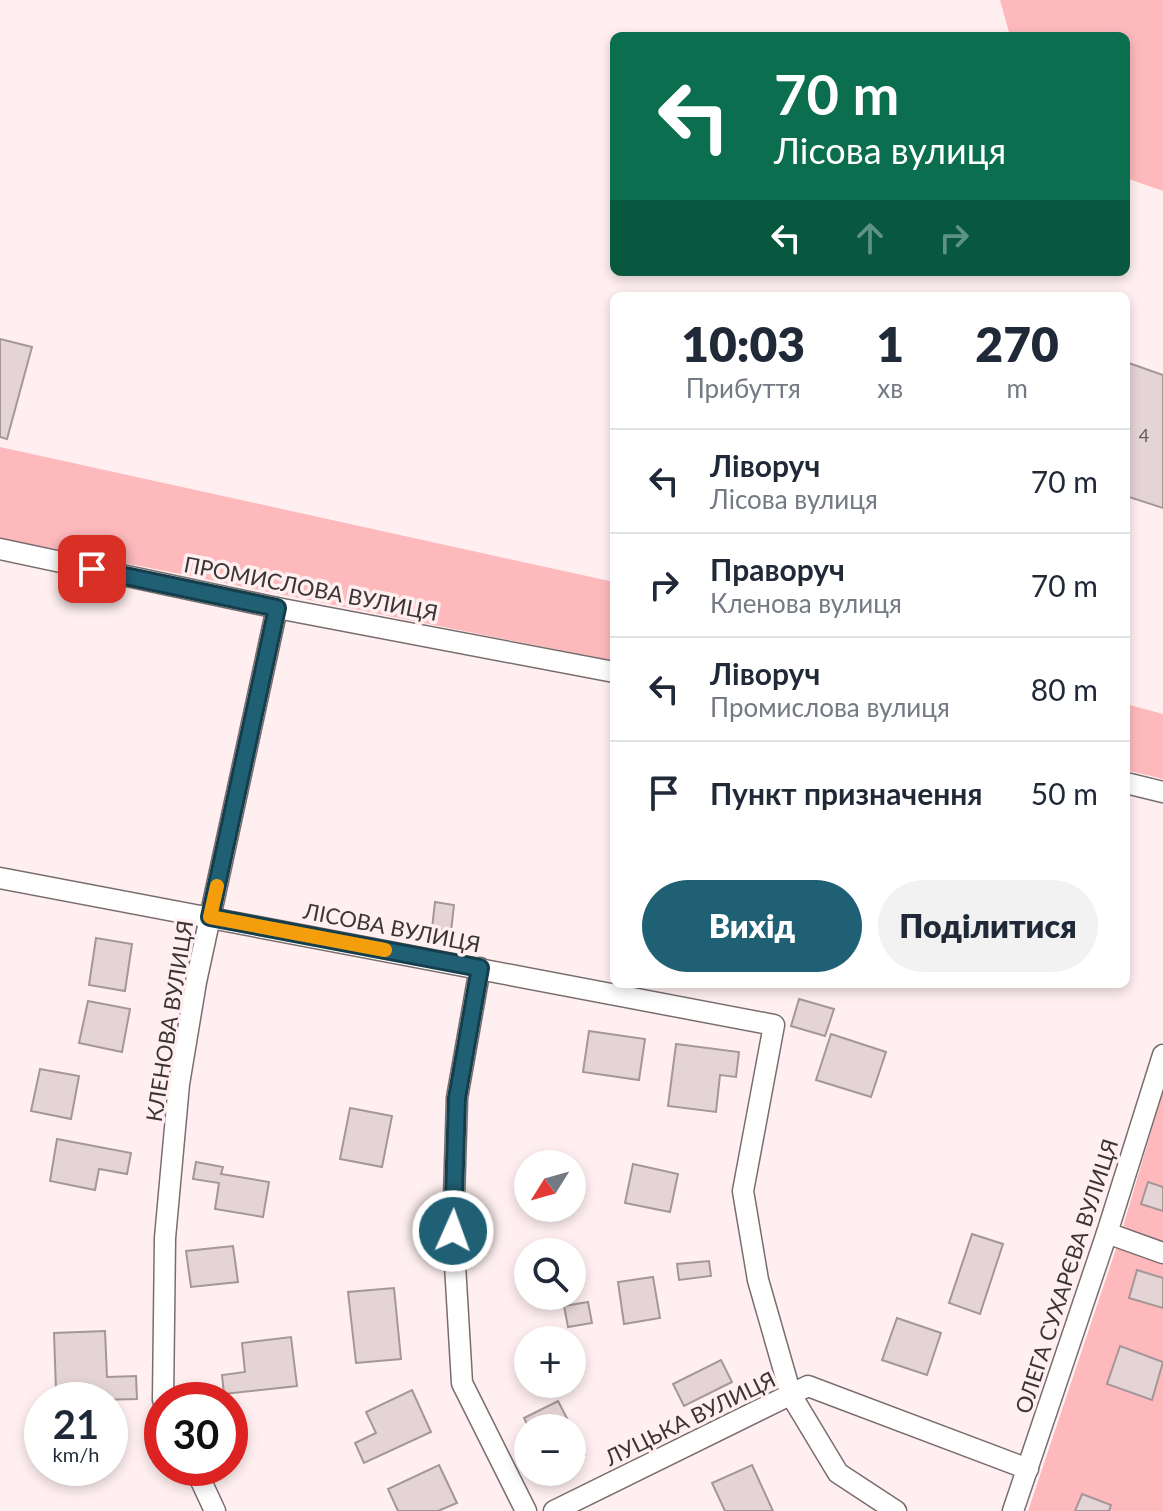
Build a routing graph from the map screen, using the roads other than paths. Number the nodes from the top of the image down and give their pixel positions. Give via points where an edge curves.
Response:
1 (0, 549) edge
2 (277, 608) junction
3 (610, 671) edge
4 (1130, 784) edge
5 (1163, 792) edge
6 (0, 878) edge
7 (210, 917) junction
8 (480, 968) junction
9 (1163, 1055) edge
10 (1107, 1233) junction
11 (1163, 1253) edge
12 (163, 1382) edge
13 (791, 1395) junction
14 (1028, 1469) junction
15 (203, 1486) edge
16 (215, 1511) edge
17 (526, 1511) edge
18 (554, 1511) edge
19 (896, 1511) edge
20 (1013, 1511) edge

1 - 2 street, ПРОМИСЛОВА ВУЛИЦЯ
2 - 3 street, ПРОМИСЛОВА ВУЛИЦЯ
2 - 7 street, КЛЕНОВА ВУЛИЦЯ
4 - 5 street
6 - 7 street, ЛІСОВА ВУЛИЦЯ
7 - 8 street, ЛІСОВА ВУЛИЦЯ
7 - 12 street, КЛЕНОВА ВУЛИЦЯ via 179,1084 165,1238
8 - 13 street, ЛІСОВА ВУЛИЦЯ via 774,1025 743,1191 758,1280
8 - 17 street via 457,1098 453,1231 462,1383
9 - 10 street, ОЛЕГА СУХАРЄВА ВУЛИЦЯ
10 - 11 street
10 - 14 street, ОЛЕГА СУХАРЄВА ВУЛИЦЯ
13 - 14 street, ЛУЦЬКА ВУЛИЦЯ via 808,1386
13 - 18 street, ЛУЦЬКА ВУЛИЦЯ
13 - 19 street via 838,1473
14 - 20 street, ОЛЕГА СУХАРЄВА ВУЛИЦЯ
15 - 16 street

